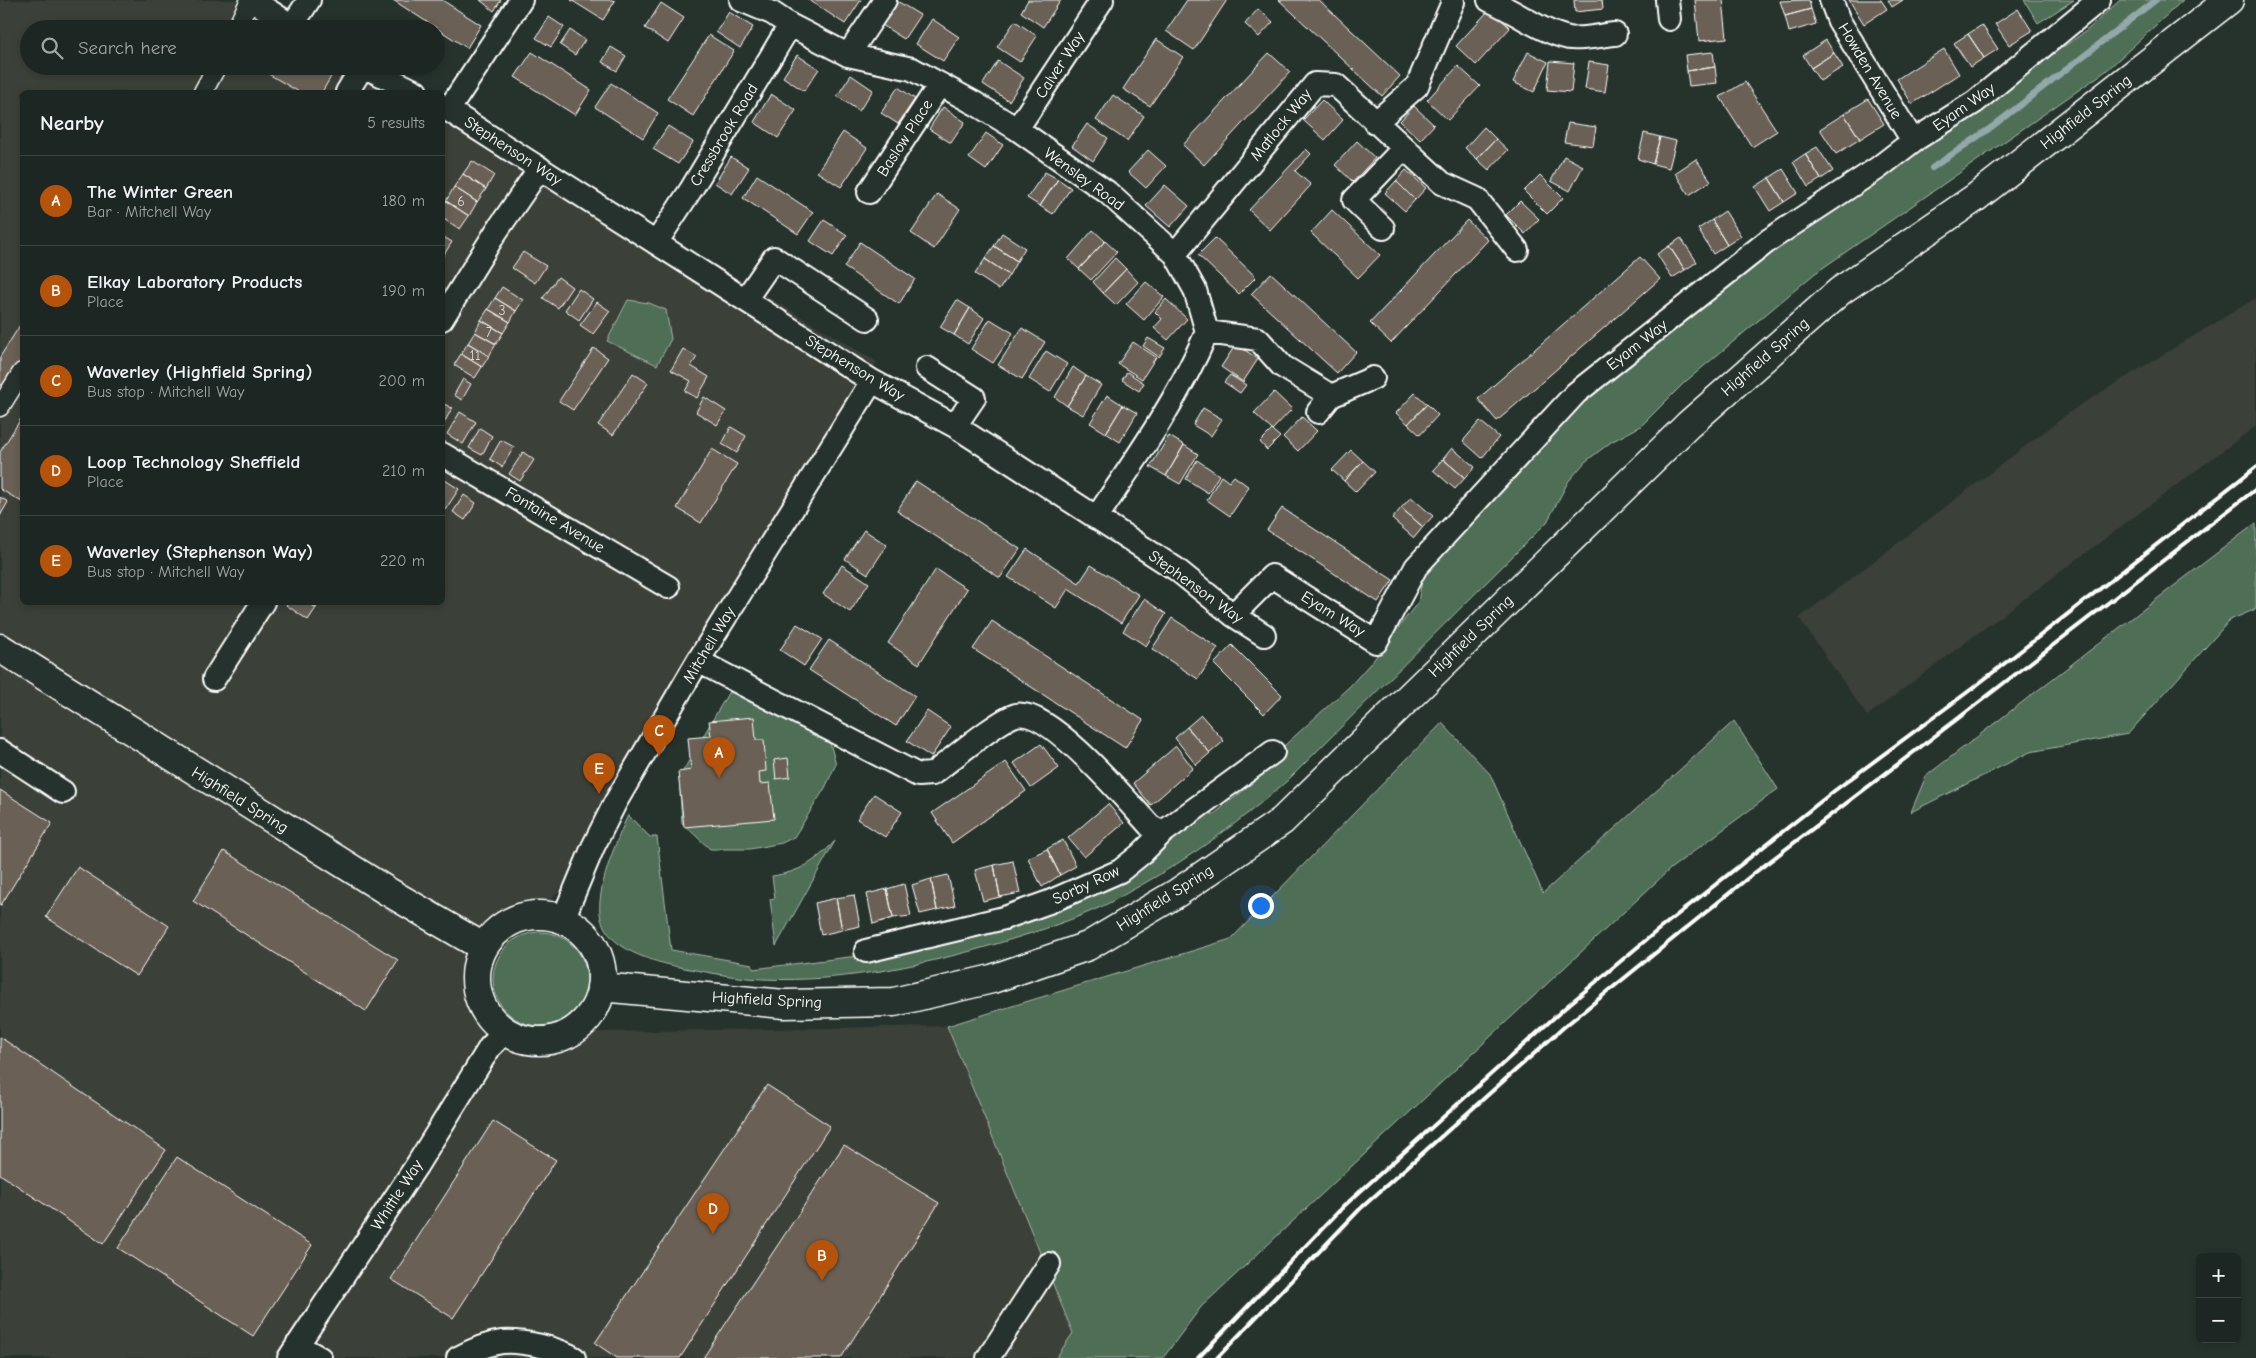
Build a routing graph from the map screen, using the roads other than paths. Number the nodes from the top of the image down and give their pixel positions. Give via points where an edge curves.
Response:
1 (251, 0) edge
2 (309, 0) edge
3 (520, 0) edge
4 (741, 0) edge
5 (885, 0) edge
6 (1102, 0) edge
7 (1489, 0) edge
8 (1831, 0) edge
9 (2100, 0) edge
10 (2229, 0) edge
11 (1456, 1) edge
12 (241, 20) edge
13 (282, 20) edge
14 (298, 20) edge
15 (790, 25) junction
16 (1615, 34) dead end
17 (848, 54) junction
18 (212, 75) edge
19 (357, 75) edge
20 (381, 75) edge
21 (940, 84) junction
22 (204, 90) edge
23 (348, 90) edge
24 (412, 90) edge
25 (446, 108) edge
26 (1376, 123) junction
27 (1017, 130) junction
28 (1913, 141) junction
29 (1403, 149) junction
30 (540, 168) junction
31 (869, 192) dead end
32 (1384, 228) dead end
33 (656, 243) junction
34 (1517, 250) dead end
35 (1176, 254) junction
36 (745, 300) junction
37 (445, 314) edge
38 (867, 319) dead end
39 (1207, 332) junction
40 (927, 368) dead end
41 (20, 375) edge
42 (1373, 378) dead end
43 (872, 380) junction
44 (0, 407) edge
45 (955, 426) junction
46 (445, 456) edge
47 (1096, 518) junction
48 (668, 587) dead end
49 (261, 605) edge
50 (1232, 615) junction
51 (1264, 635) dead end
52 (0, 648) edge
53 (698, 661) junction
54 (214, 679) dead end
55 (0, 751) edge
56 (1273, 752) dead end
57 (63, 792) dead end
58 (1162, 832) junction
59 (563, 919) junction
60 (483, 947) junction
61 (866, 950) dead end
62 (601, 987) junction
63 (505, 1032) junction
64 (1049, 1264) dead end
65 (293, 1352) edge
66 (320, 1358) edge
67 (458, 1358) edge
68 (574, 1358) edge
69 (988, 1358) edge

1 - 12 street
1 - 13 street
2 - 14 street
3 - 25 street
4 - 15 street, Wensley Road via 772,13
5 - 17 street
6 - 27 street, Calver Way
7 - 16 street via 1570,38
8 - 28 street, Howden Avenue via 1839,21
9 - 28 street, Eyam Way via 1975,102
10 - 62 main road, Highfield Spring via 1975,198 1840,291 1688,425 1282,821 1177,893 1088,946 992,979 894,1002 784,1004
11 - 26 street via 1417,86
15 - 17 street, Wensley Road
15 - 33 street, Cressbrook Road
17 - 21 street, Wensley Road via 912,69
18 - 22 street
19 - 23 street
20 - 24 street
21 - 27 street, Wensley Road
21 - 31 street, Baslow Place
25 - 30 street, Stephenson Way
26 - 29 street, Matlock Way
26 - 35 street, Matlock Way via 1336,85 1315,84
27 - 35 street, Wensley Road via 1107,192
28 - 50 street, Eyam Way via 1770,240 1576,393 1416,567 1376,642 1272,576
29 - 32 street via 1354,200
29 - 34 street, Matlock Way via 1442,183 1477,199
30 - 33 street, Stephenson Way
30 - 37 street
33 - 36 street, Stephenson Way
35 - 39 street, Wensley Road via 1194,290
36 - 38 street via 774,258
36 - 43 street, Stephenson Way
39 - 42 street via 1258,339 1324,404
39 - 47 street via 1190,370 1157,427
40 - 45 street via 974,398
41 - 44 street
43 - 45 street, Stephenson Way
43 - 53 street, Mitchell Way
45 - 47 street, Stephenson Way
46 - 48 street, Fontaine Avenue
47 - 50 street, Stephenson Way via 1176,569
49 - 54 street
50 - 51 street, Stephenson Way
52 - 60 main road, Highfield Spring via 370,880
53 - 58 street via 924,776 932,774 1002,722 1017,714 1029,716 1046,724 1089,759 1150,826
53 - 59 street, Mitchell Way via 615,803
55 - 57 street
56 - 58 street, Sorby Row
58 - 61 street, Sorby Row via 1120,871 1049,902 1004,918
59 - 60 main road via 542,914 521,916 502,926
59 - 62 main road via 580,929 593,944 601,962
60 - 63 main road via 477,962 475,982 480,1004 493,1023
62 - 63 main road via 588,1019 572,1033 553,1040 532,1042
63 - 65 street, Whittle Way via 490,1047 417,1165
64 - 69 street
65 - 66 street
67 - 68 street via 473,1350 503,1342 535,1345

